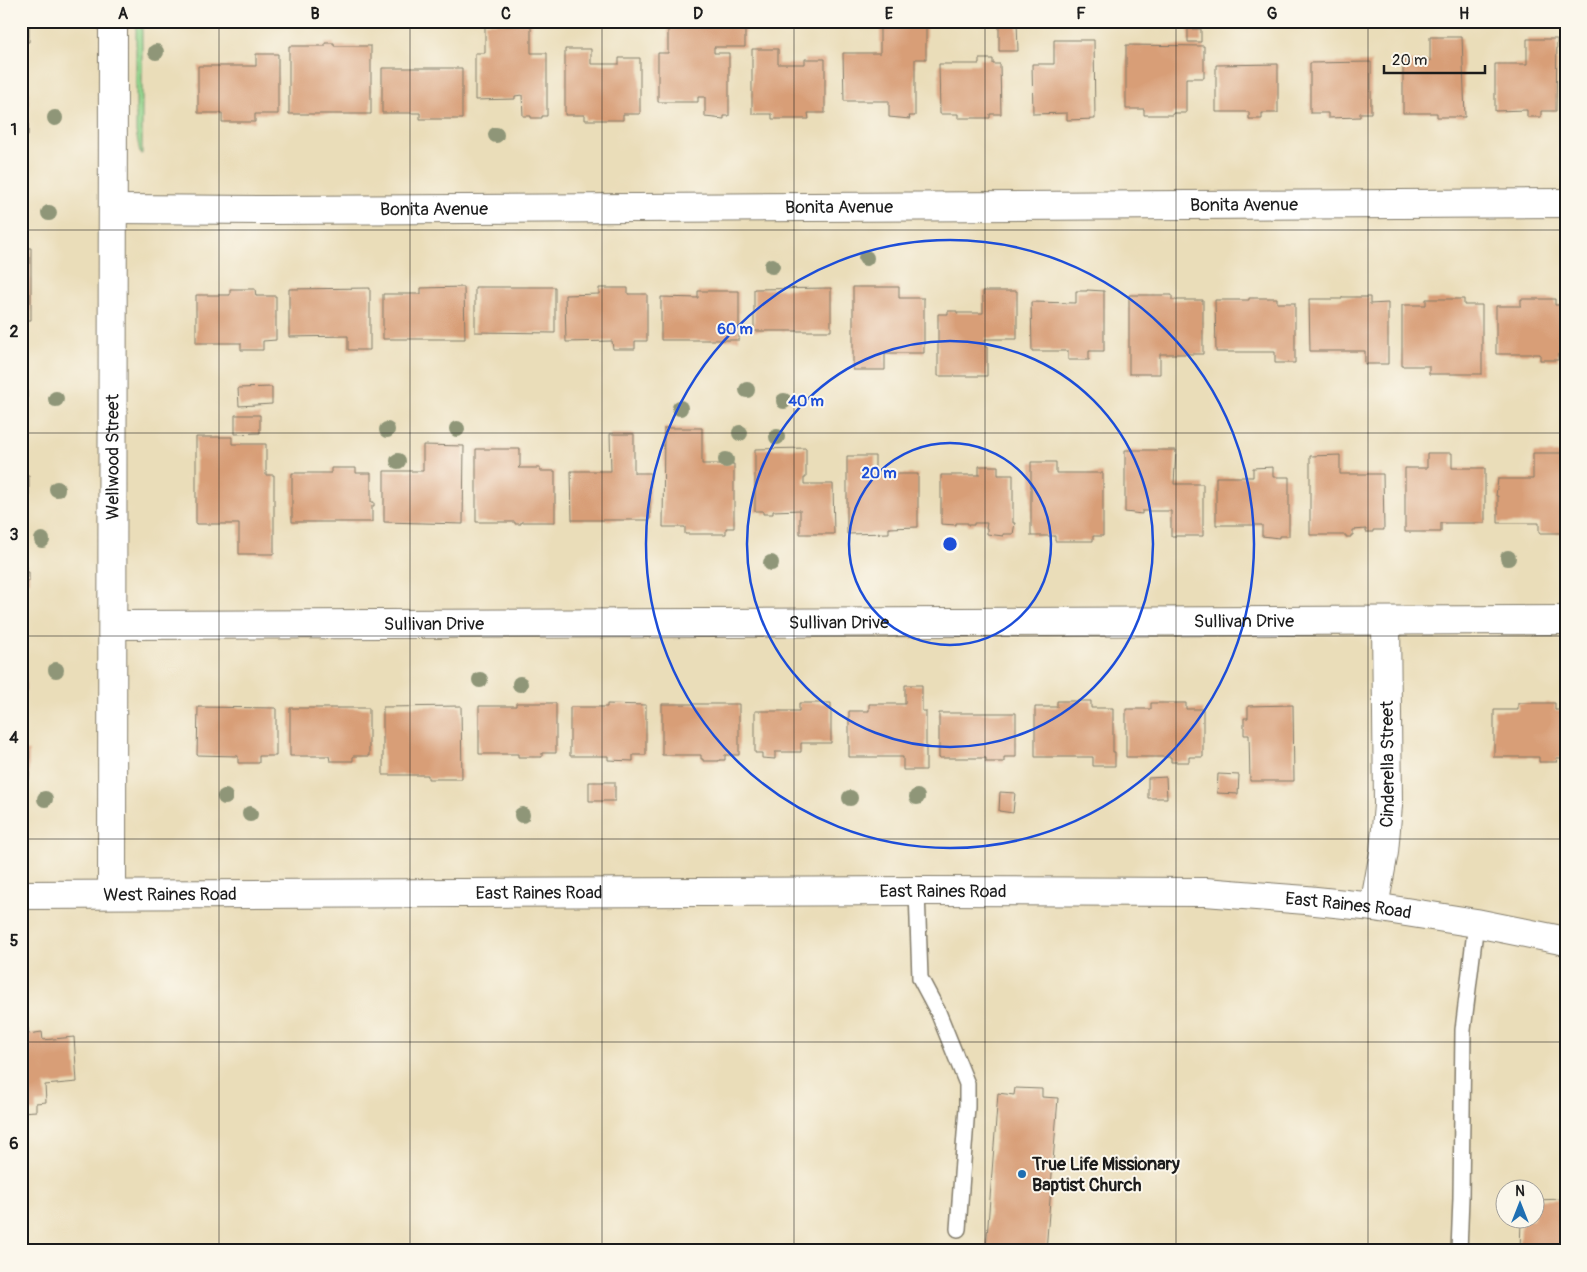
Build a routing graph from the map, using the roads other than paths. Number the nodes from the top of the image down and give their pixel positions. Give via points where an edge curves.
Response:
1 (113, 21) edge
2 (1566, 202) edge
3 (113, 209) junction
4 (1386, 620) junction
5 (1566, 620) edge
6 (113, 625) junction
7 (917, 891) junction
8 (318, 892) joint
9 (112, 893) junction
10 (21, 895) edge
11 (1374, 908) junction
12 (1476, 923) junction
13 (1566, 941) edge
14 (958, 1229) dead end
15 (1459, 1251) edge

1 - 3 street, Wellwood Street
2 - 3 street, Bonita Avenue
3 - 6 street, Wellwood Street
4 - 5 street, Sullivan Drive
4 - 6 street, Sullivan Drive
4 - 11 street, Cinderella Street via 1388,805
6 - 9 street, Wellwood Street
7 - 8 street, East Raines Road
7 - 11 street, East Raines Road via 1205,892
7 - 14 lane via 920,978 938,1012 967,1084
8 - 9 street, West Raines Road
9 - 10 street, West Raines Road
11 - 12 street, East Raines Road
12 - 13 street, East Raines Road
12 - 15 lane via 1463,1030

